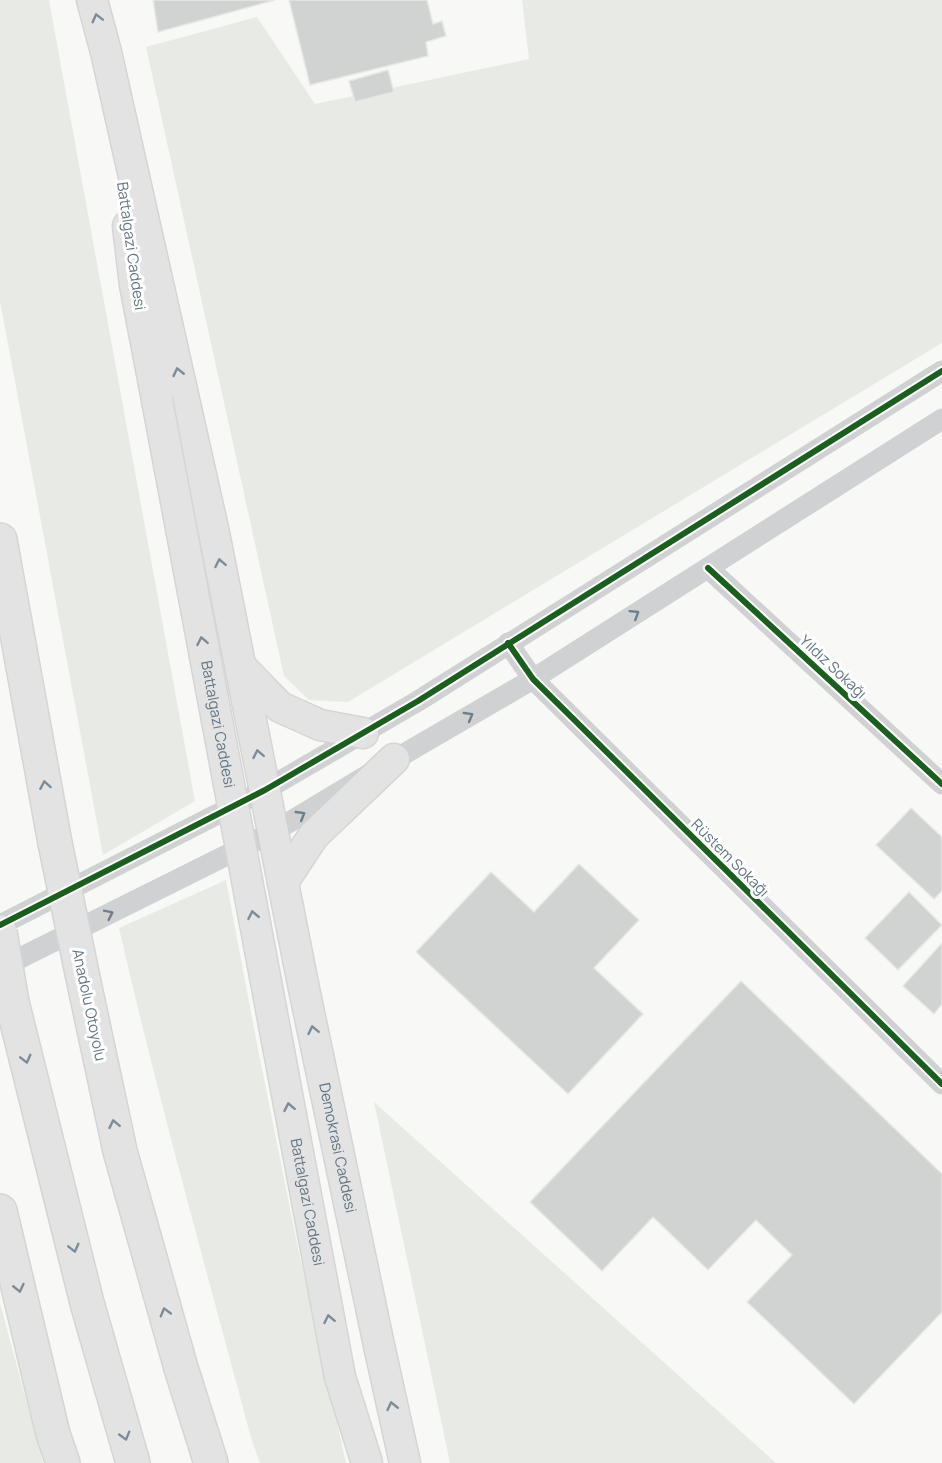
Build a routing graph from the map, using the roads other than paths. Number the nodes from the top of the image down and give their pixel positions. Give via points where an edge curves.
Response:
1 (92, 0) edge
2 (106, 52) junction
3 (942, 371) edge
4 (942, 419) edge
5 (0, 540) edge
6 (708, 568) junction
7 (508, 643) junction
8 (241, 667) junction
9 (533, 679) junction
10 (363, 733) junction
11 (394, 759) junction
12 (942, 784) edge
13 (265, 790) junction
14 (273, 832) junction
15 (283, 882) junction
16 (0, 925) edge
17 (0, 932) edge
18 (0, 968) edge
19 (942, 1084) edge
20 (0, 1211) edge
21 (181, 1368) junction
22 (63, 1463) edge
23 (132, 1463) edge
24 (211, 1463) edge
25 (216, 1463) edge
26 (367, 1463) edge
27 (405, 1463) edge

2 -> 1 main road, Battalgazi Caddesi
8 -> 2 main road, Battalgazi Caddesi
26 -> 2 main road, Battalgazi Caddesi, bridge via 340,1377 135,285
3 - 7 street
4 - 6 street
21 -> 5 highway, Anadolu Otoyolu, bridge via 120,1150 56,843
9 -> 6 street
6 - 12 street, Yıldız Sokağı
7 - 9 street, Rüstem Sokağı
7 - 10 street
8 - 10 main road via 280,707 320,725
13 -> 8 main road, Battalgazi Caddesi
11 -> 9 street
9 - 19 street, Rüstem Sokağı
10 - 13 street
14 -> 11 street
11 - 15 main road via 314,835
13 - 14 main road, Battalgazi Caddesi
13 - 16 street
14 - 15 main road, Demokrasi Caddesi
18 -> 14 street
27 -> 15 main road, Demokrasi Caddesi
17 -> 23 highway, bridge via 12,1002 87,1303
20 -> 22 highway
21 - 24 highway, Anadolu Otoyolu
21 - 25 highway

